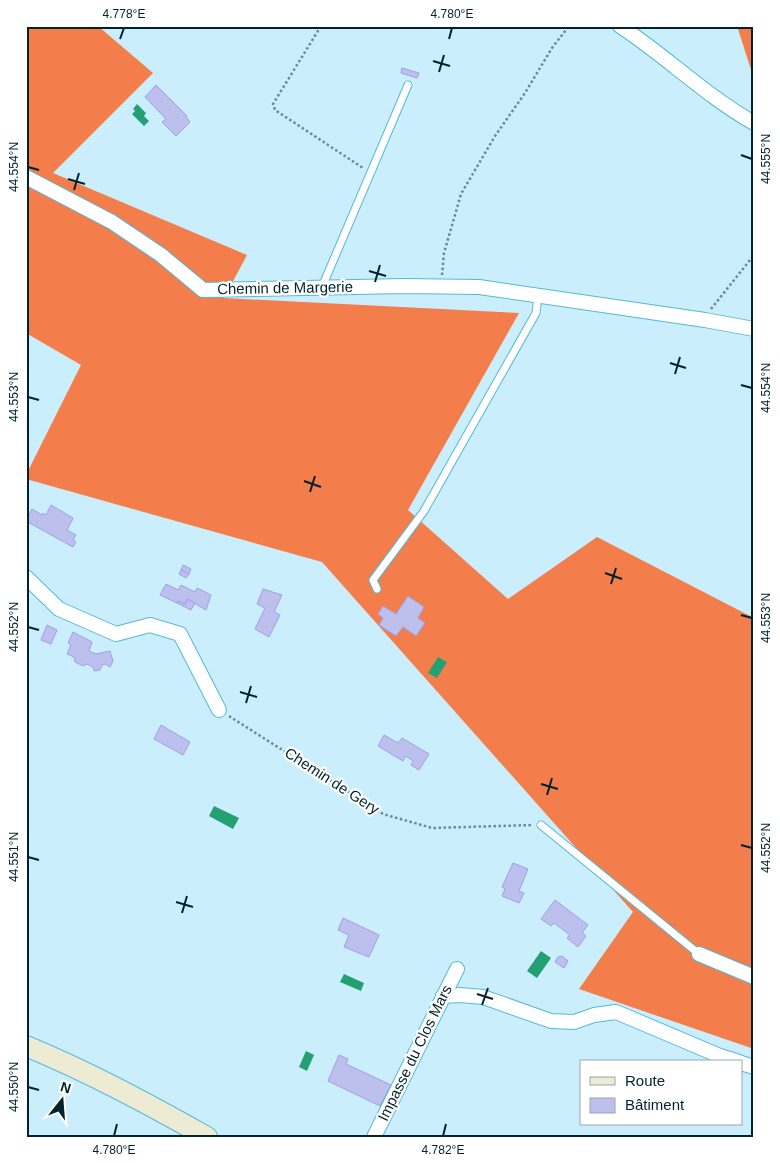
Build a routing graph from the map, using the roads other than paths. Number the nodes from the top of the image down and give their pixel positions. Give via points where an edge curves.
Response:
1 (620, 26) edge
2 (408, 85) dead end
3 (754, 123) edge
4 (26, 177) edge
5 (322, 287) junction
6 (538, 296) junction
7 (754, 329) edge
8 (26, 577) edge
9 (377, 589) dead end
10 (219, 710) road end
11 (541, 825) road end
12 (698, 954) joint
13 (457, 969) dead end
14 (754, 977) edge
15 (443, 996) junction
16 (26, 1046) edge
17 (733, 1060) edge
18 (208, 1137) edge
19 (374, 1137) edge

1 - 3 street
2 - 5 lane
4 - 5 street, Chemin de Margerie via 112,222 161,255 203,290
5 - 6 street, Chemin de Margerie via 480,287
6 - 7 street, Chemin de Margerie
6 - 9 lane via 536,313 444,478 424,511 372,580
8 - 10 street via 59,609 116,634 150,625 180,634
11 - 12 lane
12 - 14 street
13 - 15 street, Impasse du Clos Mars
15 - 17 street via 483,997 551,1021 574,1022 616,1012
15 - 19 street, Impasse du Clos Mars
16 - 18 main road via 136,1097

